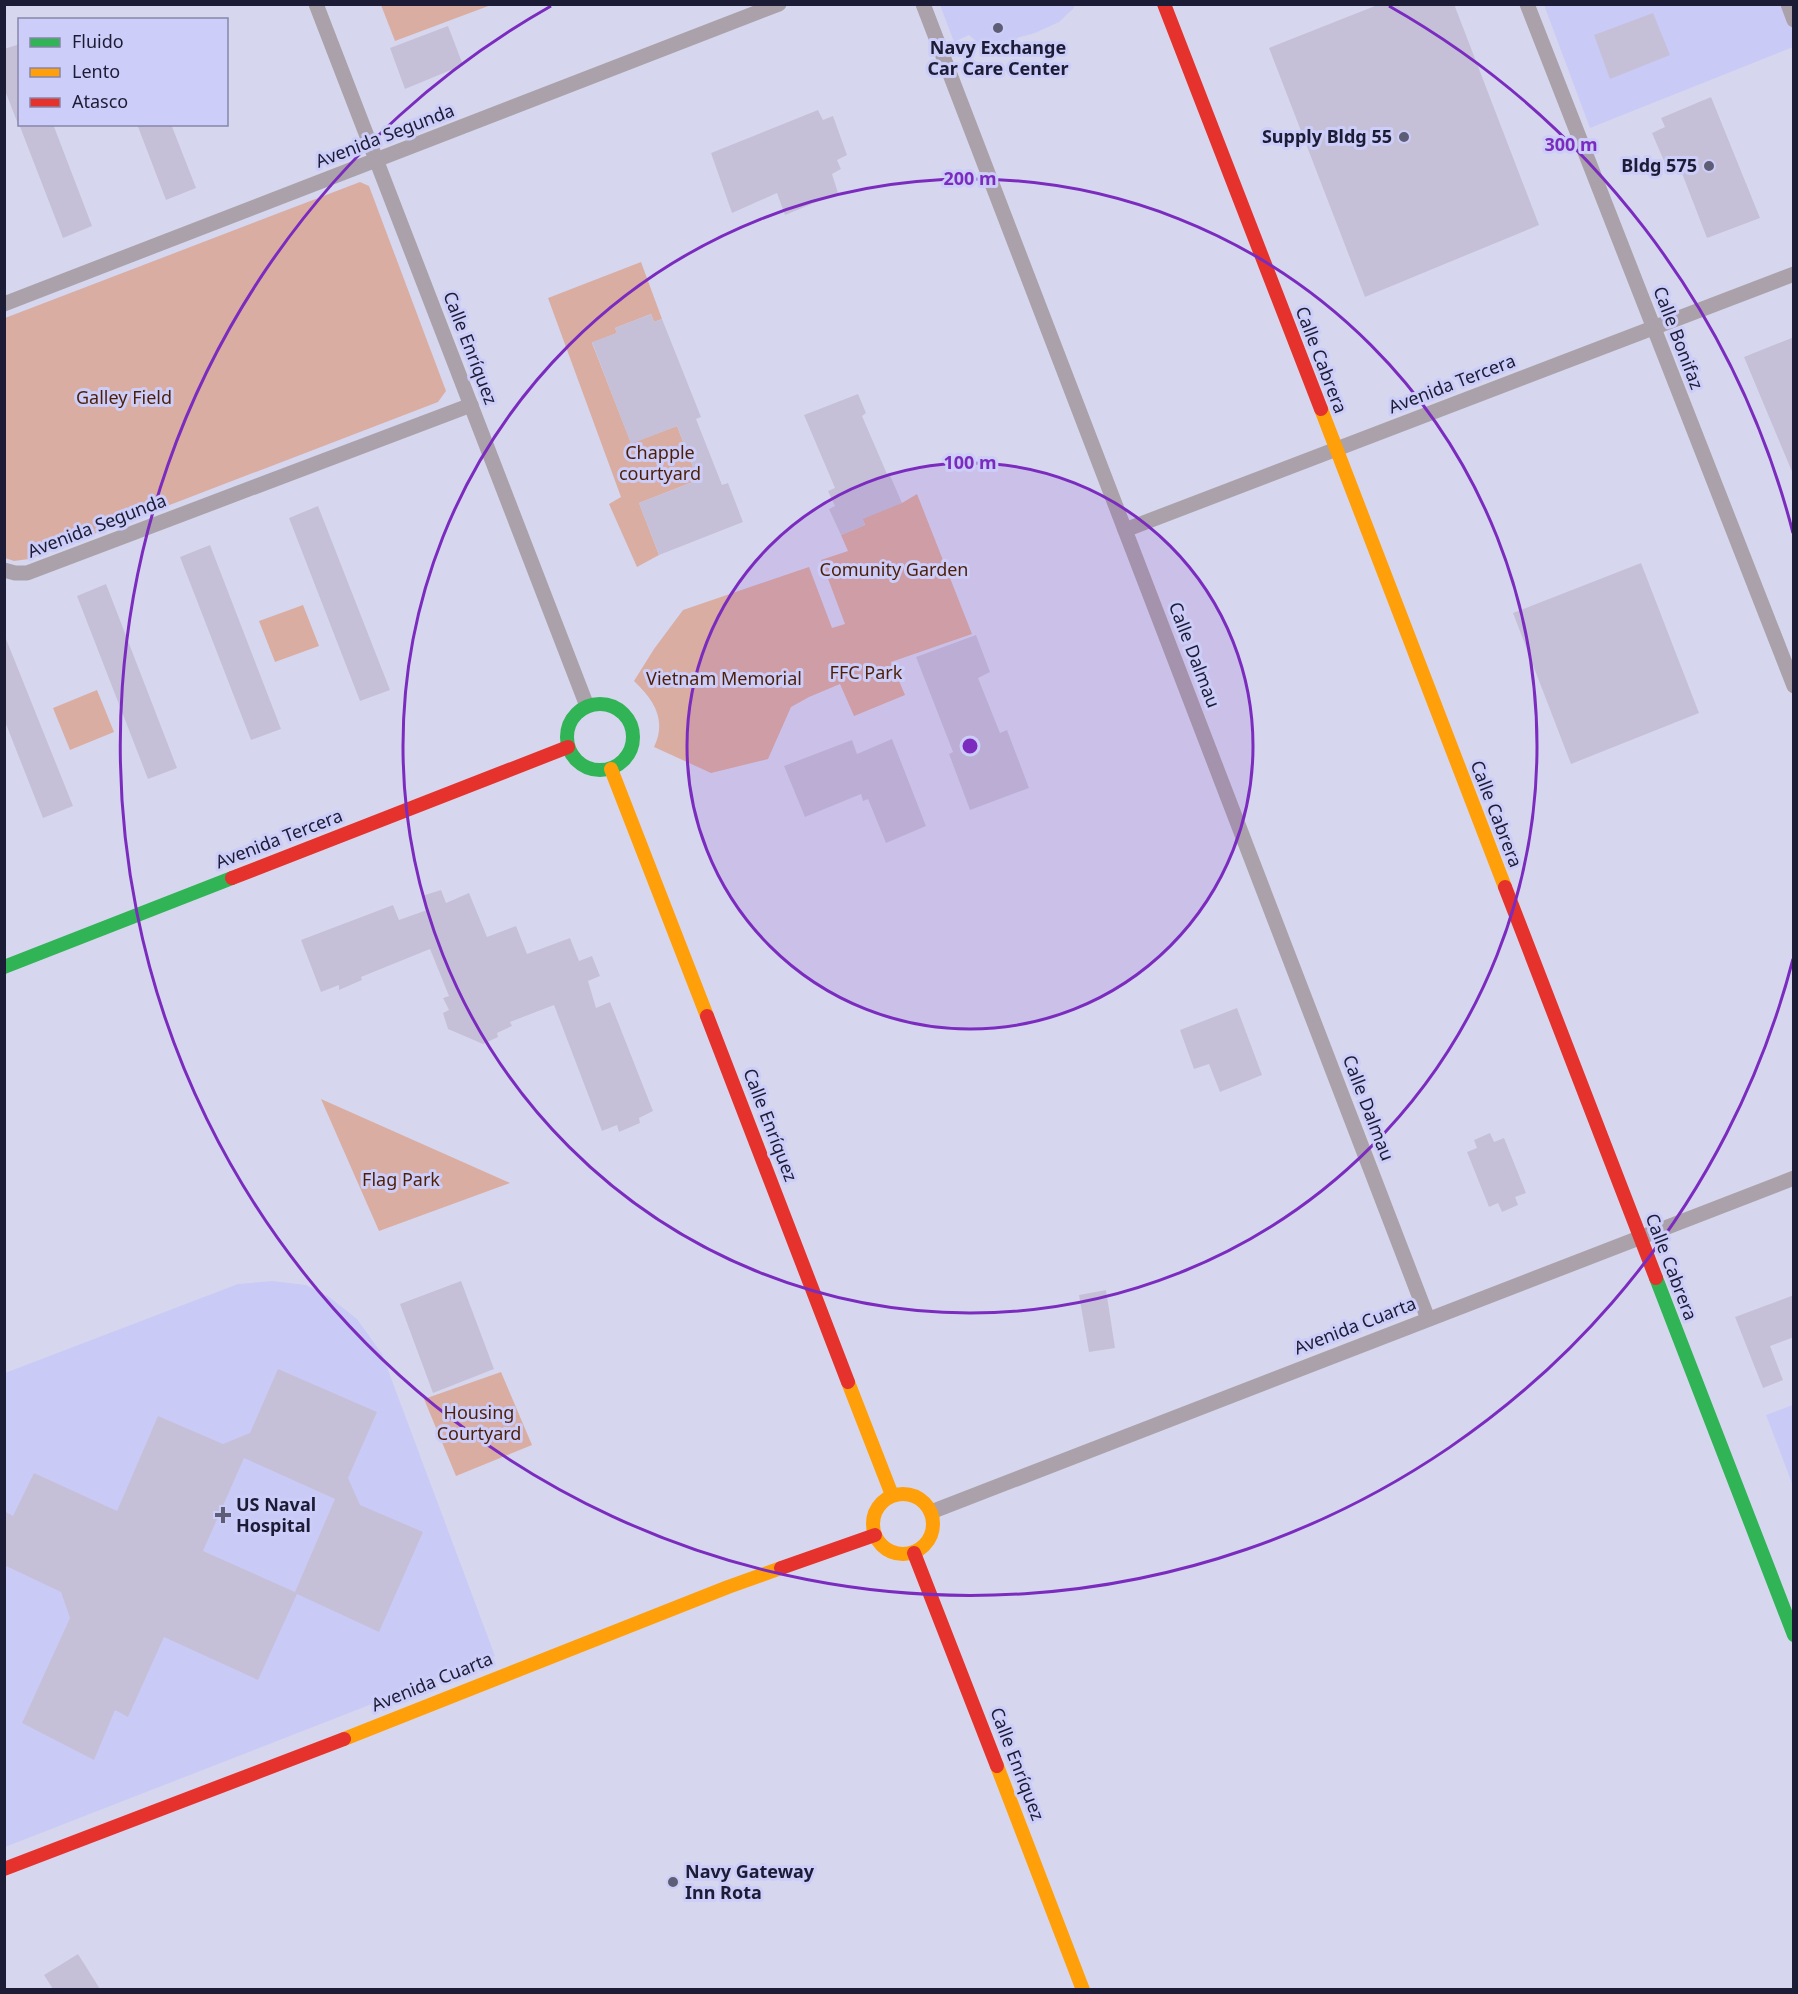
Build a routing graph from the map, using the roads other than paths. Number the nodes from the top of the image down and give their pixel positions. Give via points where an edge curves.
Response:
1 (316, 4) edge
2 (779, 4) edge
3 (923, 4) edge
4 (1164, 4) edge
5 (1527, 4) edge
6 (1788, 4) edge
7 (1794, 20) edge
8 (376, 161) junction
9 (1794, 274) edge
10 (4, 304) edge
11 (1653, 328) junction
12 (471, 405) junction
13 (1336, 449) junction
14 (1125, 530) junction
15 (4, 570) edge
16 (1794, 686) edge
17 (587, 706) junction
18 (568, 747) junction
19 (611, 769) junction
20 (4, 967) edge
21 (1794, 1178) edge
22 (1640, 1238) junction
23 (1428, 1319) junction
24 (892, 1495) junction
25 (931, 1512) junction
26 (875, 1535) junction
27 (914, 1553) junction
28 (1794, 1635) edge
29 (4, 1869) edge
30 (1083, 1989) edge

1 - 8 street, Calle Enríquez
2 - 8 street, Avenida Segunda
3 - 14 street, Calle Dalmau
4 - 13 street, Calle Cabrera
5 - 11 street, Calle Bonifaz
6 - 7 street
8 - 10 street, Avenida Segunda
8 - 12 street, Calle Enríquez
9 - 11 street, Avenida Tercera
11 - 13 street, Avenida Tercera
11 - 16 street, Calle Bonifaz
12 - 15 street, Avenida Segunda via 27,573
12 - 17 street, Calle Enríquez
13 - 14 street, Avenida Tercera
13 - 22 street, Calle Cabrera
14 - 23 street, Calle Dalmau
17 - 18 street via 572,718
17 - 19 street via 609,705 618,709 631,726 632,747 620,764
18 - 19 street via 572,756 589,769
18 - 20 street, Avenida Tercera
19 - 24 street, Calle Enríquez
21 - 22 street, Avenida Cuarta
22 - 23 street, Avenida Cuarta
22 - 28 street, Calle Cabrera
23 - 25 street, Avenida Cuarta
24 - 25 street via 919,1498
24 - 26 street via 873,1516
25 - 27 street via 933,1531 923,1548
26 - 27 street via 886,1550 895,1554
26 - 29 street, Avenida Cuarta via 728,1587
27 - 30 street, Calle Enríquez

